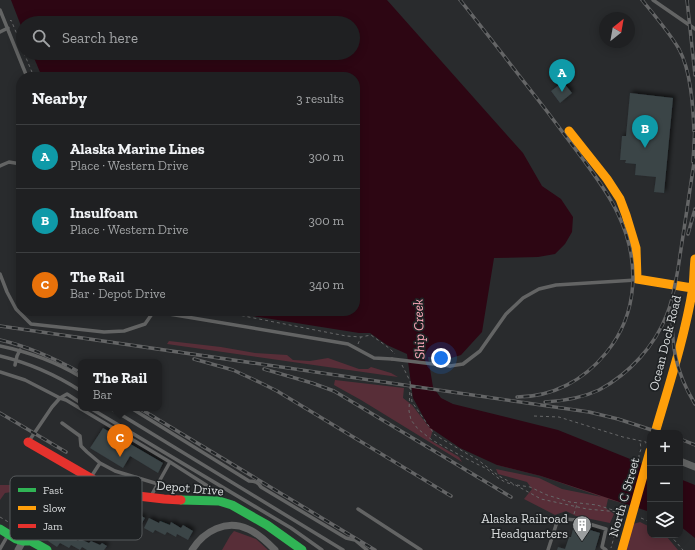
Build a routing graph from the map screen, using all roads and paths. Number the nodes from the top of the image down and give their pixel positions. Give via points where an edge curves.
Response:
1 (653, 0) edge
2 (0, 10) edge
3 (8, 28) junction
4 (695, 29) edge
5 (0, 32) edge
6 (16, 49) edge
7 (20, 60) edge
8 (27, 60) edge
9 (25, 72) edge
10 (32, 72) edge
11 (569, 131) dead end
12 (16, 163) edge
13 (0, 166) edge
14 (695, 259) edge
15 (0, 274) edge
16 (637, 279) junction
17 (694, 288) edge
18 (16, 309) edge
19 (23, 316) edge
20 (149, 316) edge
21 (182, 316) edge
22 (244, 316) edge
23 (361, 337) junction
24 (0, 346) edge
25 (356, 348) junction
26 (20, 350) junction
27 (395, 355) dead end
28 (0, 356) edge
29 (16, 360) junction
30 (15, 365) dead end
31 (402, 366) dead end
32 (0, 372) edge
33 (78, 375) edge
34 (410, 381) junction
35 (78, 388) edge
36 (60, 398) junction
37 (78, 401) edge
38 (78, 407) edge
39 (85, 411) edge
40 (95, 411) edge
41 (115, 411) edge
42 (136, 411) edge
43 (534, 416) dead end
44 (62, 423) dead end
45 (656, 430) edge
46 (640, 441) junction
47 (28, 442) joint
48 (646, 456) edge
49 (170, 462) junction
50 (683, 462) edge
51 (100, 464) junction
52 (695, 467) edge
53 (87, 476) edge
54 (91, 476) edge
55 (131, 476) edge
56 (142, 479) edge
57 (158, 484) junction
58 (216, 492) dead end
59 (142, 496) edge
60 (150, 497) junction
61 (577, 503) junction
62 (576, 506) junction
63 (358, 510) dead end
64 (619, 512) junction
65 (630, 512) junction
66 (0, 517) edge
67 (572, 519) junction
68 (647, 520) edge
69 (10, 525) edge
70 (0, 529) edge
71 (9, 534) joint
72 (673, 538) edge
73 (24, 540) edge
74 (30, 540) edge
75 (0, 549) edge
76 (18, 550) edge
77 (47, 550) edge
78 (192, 550) edge
79 (275, 550) edge
80 (302, 550) edge
81 (322, 550) edge
82 (343, 550) edge
83 (367, 550) edge
84 (421, 550) edge
85 (548, 550) edge
86 (606, 550) edge
87 (610, 550) edge
88 (622, 550) edge
89 (683, 550) edge

1 - 4 lane
2 - 3 lane
3 - 5 lane
3 - 6 lane
7 - 9 lane
8 - 10 path
11 - 16 street via 620,199 636,248
12 - 13 lane via 9,162
14 - 17 street, Ocean Dock Road
15 - 18 lane
16 - 17 street
16 - 25 lane, bridge via 556,285 539,289 523,298 506,314 480,351 463,364 450,366 374,358
17 - 45 street, Ocean Dock Road
19 - 20 lane via 31,324 104,332 124,331 145,324
21 - 25 lane via 348,344
22 - 23 path
23 - 25 path
23 - 27 path via 371,335 391,349
24 - 26 lane
26 - 29 lane
26 - 33 lane
28 - 29 lane
29 - 30 lane
29 - 35 lane
31 - 34 path
32 - 36 lane via 25,380
34 - 61 path via 411,420 432,440 487,469 505,482 530,487 547,495
34 - 62 path via 412,402 435,434 499,476 541,499
36 - 37 lane via 67,394
36 - 38 lane
36 - 47 lane
39 - 49 lane
40 - 81 lane via 291,528
41 - 82 lane
42 - 83 lane via 249,481 254,481 346,538 355,540
43 - 46 path via 559,417
44 - 51 lane via 80,436 81,446
46 - 48 path via 639,455
46 - 48 path via 646,442 643,454
47 - 53 street, Depot Drive
48 - 65 street, North C Street
49 - 57 lane
49 - 58 lane
50 - 52 street
51 - 54 lane
51 - 55 lane
56 - 57 lane
57 - 60 lane
59 - 60 street, Depot Drive
60 - 80 street, Depot Drive via 219,501 232,505
61 - 62 path
61 - 64 path via 589,503
62 - 64 path
62 - 67 path
63 - 84 lane
64 - 87 path
65 - 68 path
65 - 88 street, North C Street
66 - 69 path
67 - 85 lane via 557,522
67 - 86 lane via 606,529 602,547
70 - 71 street
71 - 75 lane
72 - 89 path
73 - 76 street
74 - 77 street
78 - 79 street via 207,533 229,525 248,529

